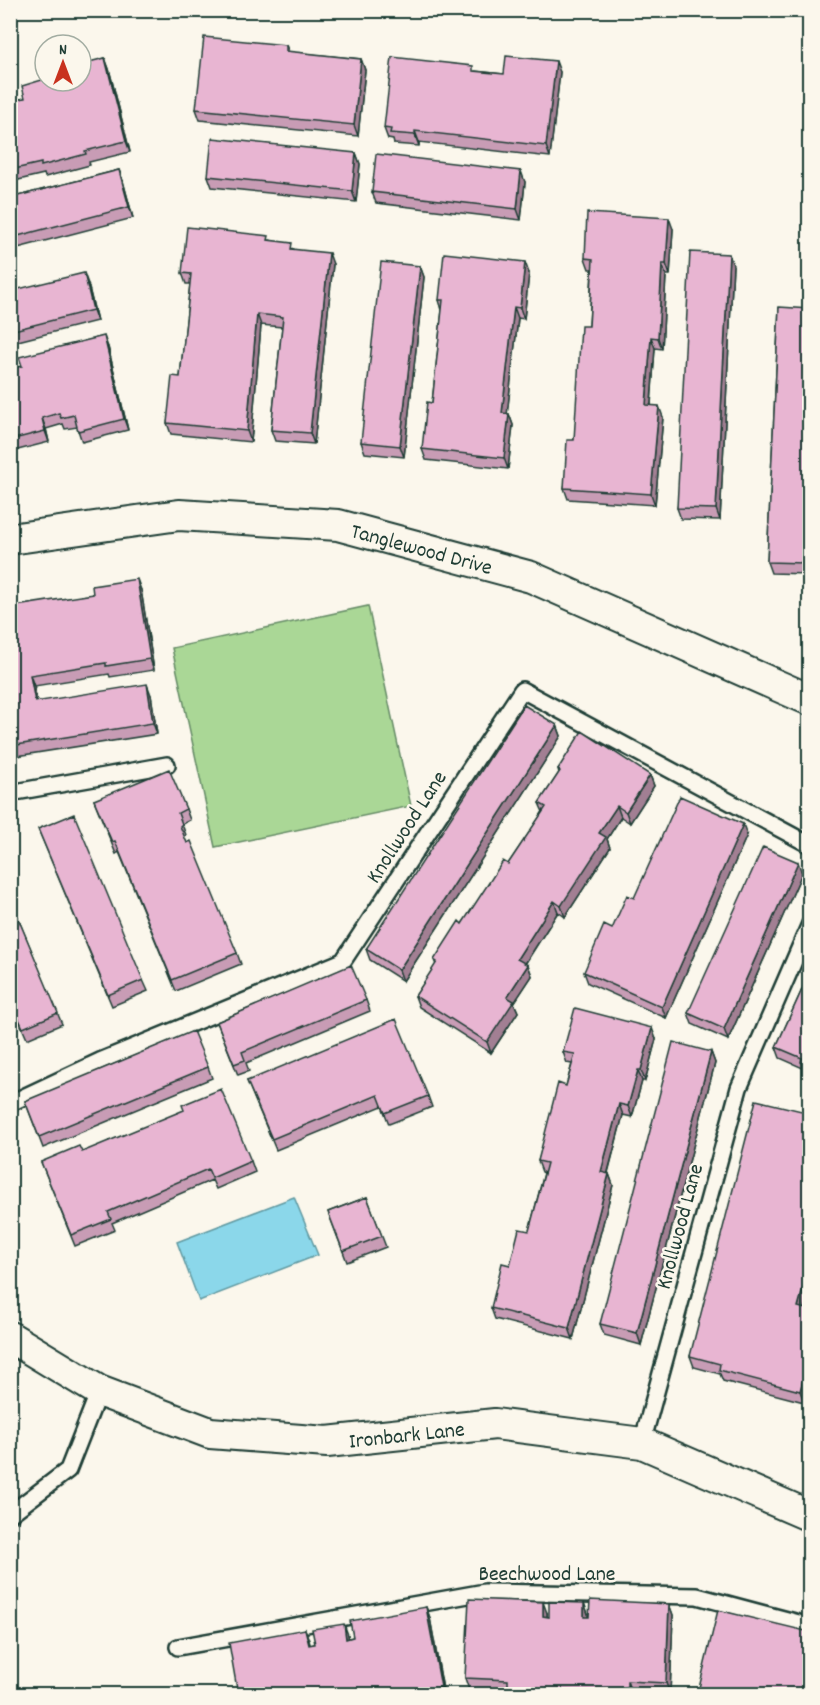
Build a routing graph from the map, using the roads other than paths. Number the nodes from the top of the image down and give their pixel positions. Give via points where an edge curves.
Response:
1 (10, 539) edge
2 (810, 700) edge
3 (167, 765) dead end
4 (10, 793) edge
5 (810, 845) edge
6 (810, 924) edge
7 (15, 1101) dead end
8 (10, 1337) edge
9 (99, 1391) junction
10 (642, 1443) junction
11 (10, 1514) edge
12 (810, 1516) edge
13 (810, 1626) edge
14 (178, 1647) dead end

1 - 2 street, Tanglewood Drive via 179,515 339,525 531,577
3 - 4 lane
5 - 7 lane, Knollwood Lane via 522,690 343,961 100,1061
6 - 10 lane, Knollwood Lane via 739,1088
8 - 9 street, Ironbark Lane
9 - 10 street, Ironbark Lane via 210,1433 327,1442 495,1424
9 - 11 lane via 68,1470
10 - 12 street, Ironbark Lane
13 - 14 lane, Beechwood Lane via 697,1596 485,1592

